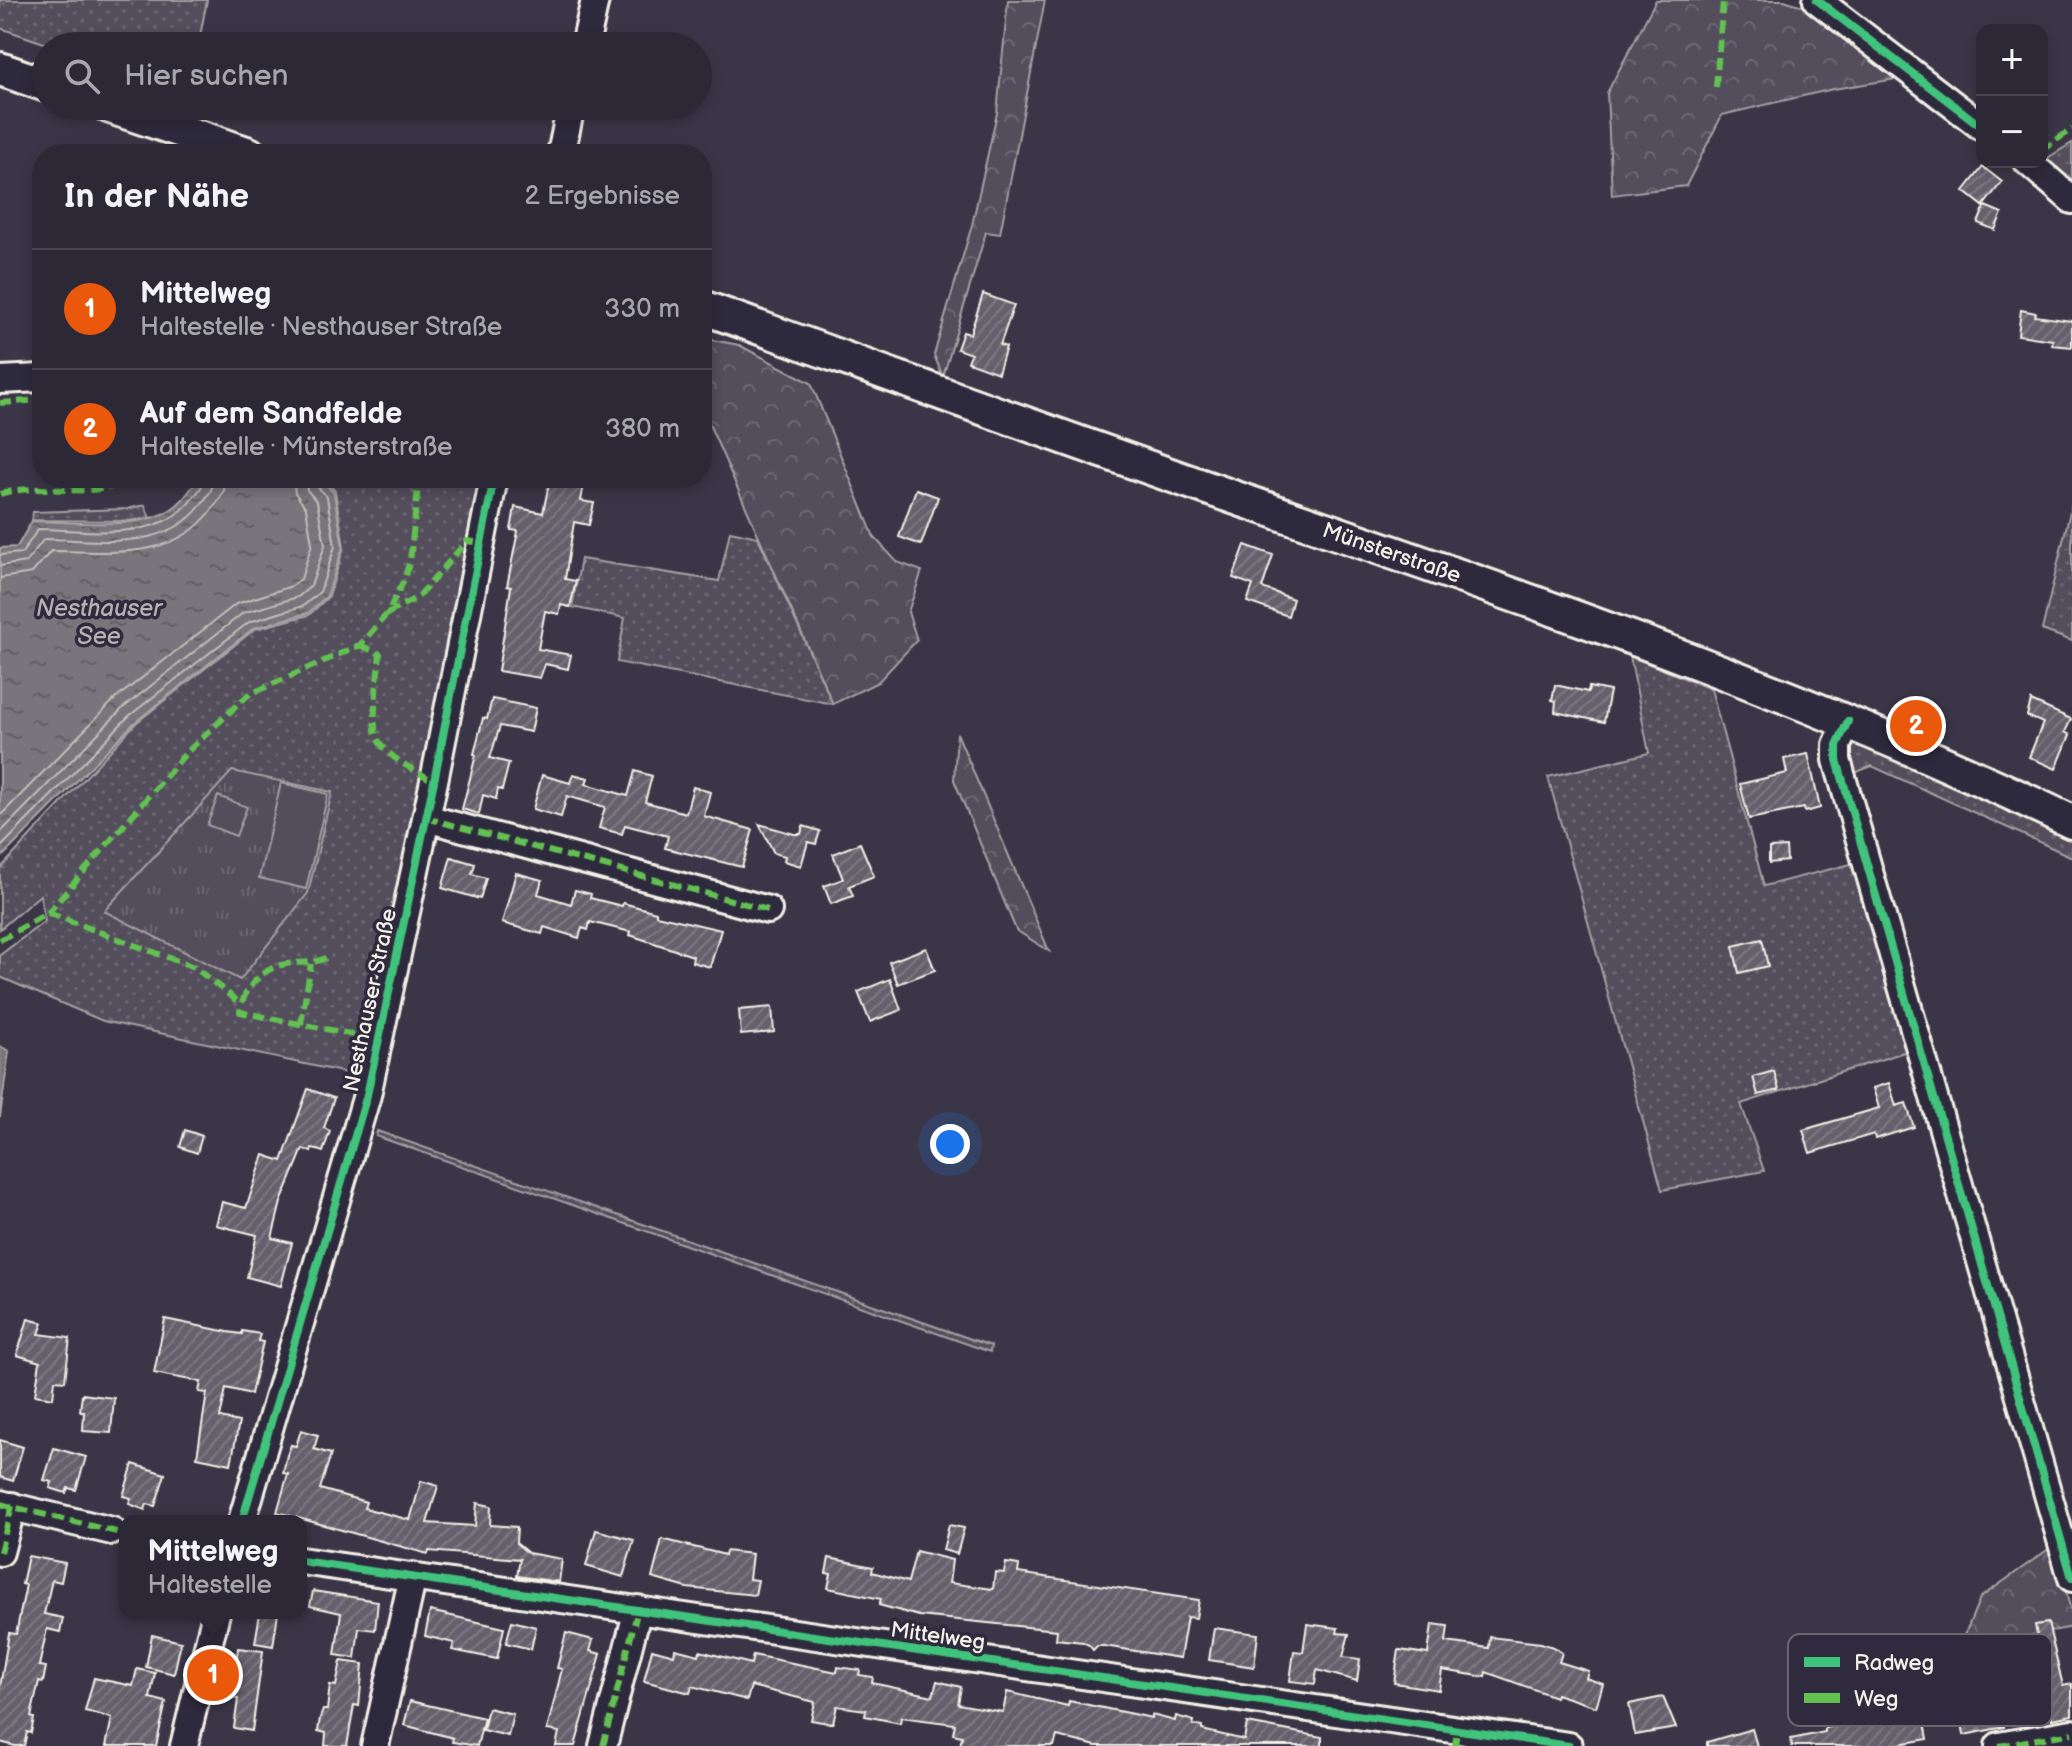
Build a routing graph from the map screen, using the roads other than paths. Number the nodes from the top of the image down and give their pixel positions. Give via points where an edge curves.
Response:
1 (595, 0) edge
2 (1817, 0) edge
3 (588, 32) edge
4 (0, 69) edge
5 (32, 80) edge
6 (149, 120) edge
7 (568, 120) edge
8 (1976, 122) edge
9 (220, 144) edge
10 (563, 144) edge
11 (2035, 168) edge
12 (2072, 200) edge
13 (712, 311) edge
14 (32, 378) edge
15 (0, 380) edge
16 (492, 488) edge
17 (1848, 721) junction
18 (426, 818) junction
19 (2072, 822) edge
20 (768, 910) dead end
21 (6, 1505) edge
22 (244, 1515) edge
23 (112, 1531) dead end
24 (0, 1552) edge
25 (307, 1562) edge
26 (413, 1576) junction
27 (2072, 1578) edge
28 (638, 1609) junction
29 (215, 1619) edge
30 (2072, 1733) edge
31 (1456, 1738) edge
32 (184, 1746) edge
33 (375, 1746) edge
34 (603, 1746) edge
35 (1569, 1746) edge
36 (1999, 1746) edge

1 - 3 street
2 - 8 street
4 - 5 main road
6 - 9 main road
7 - 10 street
11 - 12 street
13 - 17 main road, Münsterstraße via 1557,609
14 - 15 street
16 - 18 street, Nesthauser Straße
17 - 19 main road, Münsterstraße
17 - 27 street via 1837,745 1837,760
18 - 20 street
18 - 22 street, Nesthauser Straße via 367,1095
21 - 23 street
21 - 24 street
25 - 26 street, Mittelweg
26 - 28 street, Mittelweg
26 - 33 street
28 - 31 street, Mittelweg
28 - 34 street
29 - 32 street
30 - 36 street
31 - 35 street, Mittelweg

